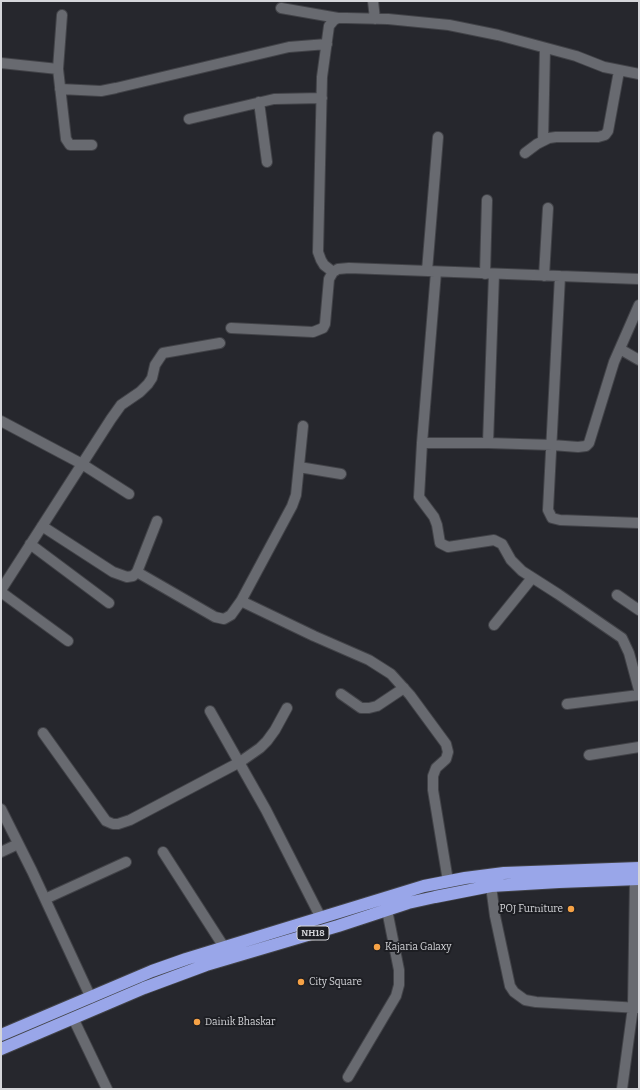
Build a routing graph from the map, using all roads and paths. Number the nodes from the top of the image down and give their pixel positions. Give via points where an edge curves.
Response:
1 (373, 1) edge
2 (281, 8) dead end
3 (62, 15) dead end
4 (338, 18) junction
5 (375, 19) junction
6 (327, 44) junction
7 (545, 48) junction
8 (1, 63) edge
9 (58, 68) junction
10 (619, 71) junction
11 (639, 74) edge
12 (60, 89) junction
13 (322, 98) junction
14 (259, 102) junction
15 (189, 119) dead end
16 (438, 137) dead end
17 (543, 141) junction
18 (92, 145) dead end
19 (525, 153) dead end
20 (267, 162) dead end
21 (487, 200) dead end
22 (548, 208) dead end
23 (333, 272) junction
24 (432, 272) junction
25 (489, 274) junction
26 (544, 276) junction
27 (560, 276) junction
28 (639, 279) edge
29 (639, 305) edge
30 (230, 328) dead end
31 (220, 343) dead end
32 (620, 349) junction
33 (639, 360) edge
34 (1, 421) edge
35 (303, 426) dead end
36 (422, 443) junction
37 (488, 443) junction
38 (552, 444) junction
39 (82, 464) junction
40 (299, 467) junction
41 (341, 474) dead end
42 (129, 494) dead end
43 (157, 521) dead end
44 (639, 523) edge
45 (42, 526) junction
46 (30, 544) junction
47 (137, 572) junction
48 (532, 578) junction
49 (1, 591) edge
50 (617, 595) dead end
51 (241, 601) junction
52 (110, 603) dead end
53 (639, 610) edge
54 (494, 624) dead end
55 (68, 641) dead end
56 (635, 660) edge
57 (404, 688) junction
58 (639, 690) edge
59 (341, 694) dead end
60 (639, 695) edge
61 (566, 704) dead end
62 (287, 708) dead end
63 (210, 710) dead end
64 (43, 733) dead end
65 (639, 747) edge
66 (589, 755) dead end
67 (240, 762) junction
68 (1, 809) edge
69 (18, 844) junction
70 (1, 852) edge
71 (163, 852) dead end
72 (126, 862) dead end
73 (639, 868) edge
74 (637, 880) edge
75 (448, 881) junction
76 (491, 886) junction
77 (45, 899) junction
78 (387, 910) junction
79 (321, 918) junction
80 (224, 947) junction
81 (91, 998) junction
82 (636, 1008) edge
83 (73, 1018) junction
84 (1, 1036) edge
85 (1, 1049) edge
86 (348, 1077) dead end
87 (107, 1089) edge
88 (622, 1089) edge

1 - 5 street
2 - 4 street
3 - 9 street
4 - 5 street
4 - 6 street via 329,26
5 - 7 street via 448,25
6 - 12 street via 289,47 101,91
6 - 13 street
7 - 10 street
7 - 17 street
8 - 9 street
9 - 12 street
10 - 11 street
10 - 17 street via 608,131 605,135 556,137
12 - 18 street via 66,140 70,145
13 - 14 street via 286,98
13 - 23 street via 318,252 321,260
14 - 15 street
14 - 20 street
16 - 24 street
17 - 19 street
21 - 25 street
22 - 26 street
23 - 24 street via 349,268
23 - 30 street via 329,278 323,328 313,332
24 - 25 street
24 - 36 street
25 - 26 street
25 - 37 street
26 - 27 street
27 - 28 street
27 - 38 street
29 - 32 street
31 - 39 street via 163,353 148,384 121,405
32 - 33 street
32 - 38 street via 589,443 578,447
34 - 39 street
35 - 40 street
36 - 37 street
36 - 48 street via 419,497 434,517 440,543 448,547 487,540 498,541 515,566
37 - 38 street
38 - 44 street via 548,510 552,518
39 - 42 street
39 - 45 street
40 - 41 street
40 - 51 street via 292,506
43 - 47 street
45 - 46 street
45 - 47 street via 112,572 127,577
46 - 49 street
46 - 52 street
47 - 51 street via 215,617 231,616
48 - 54 street
48 - 56 street via 622,638
49 - 55 street
50 - 53 street
51 - 57 street via 369,660 391,674
56 - 58 street
57 - 59 street via 377,706 369,708 361,708
57 - 75 street via 446,744 448,752 446,759 436,768 433,776
60 - 61 street
62 - 67 street via 267,741
63 - 67 street
64 - 67 street via 106,821 112,824 130,820
65 - 66 street
67 - 79 street
68 - 69 street
69 - 70 street
69 - 77 street
71 - 80 street
72 - 77 street
73 - 75 highway, NH18 via 504,873
74 - 76 highway, NH18
74 - 82 street
75 - 79 highway, NH18
76 - 78 highway, NH18 via 435,896
76 - 82 street via 510,986 514,992 525,1000 536,1002
77 - 81 street
78 - 83 highway, NH18 via 206,966 144,988
78 - 86 street via 400,970 399,985 396,996
79 - 80 highway, NH18
80 - 81 highway, NH18 via 152,971
81 - 84 highway, NH18
82 - 88 street
83 - 85 highway, NH18
83 - 87 street

